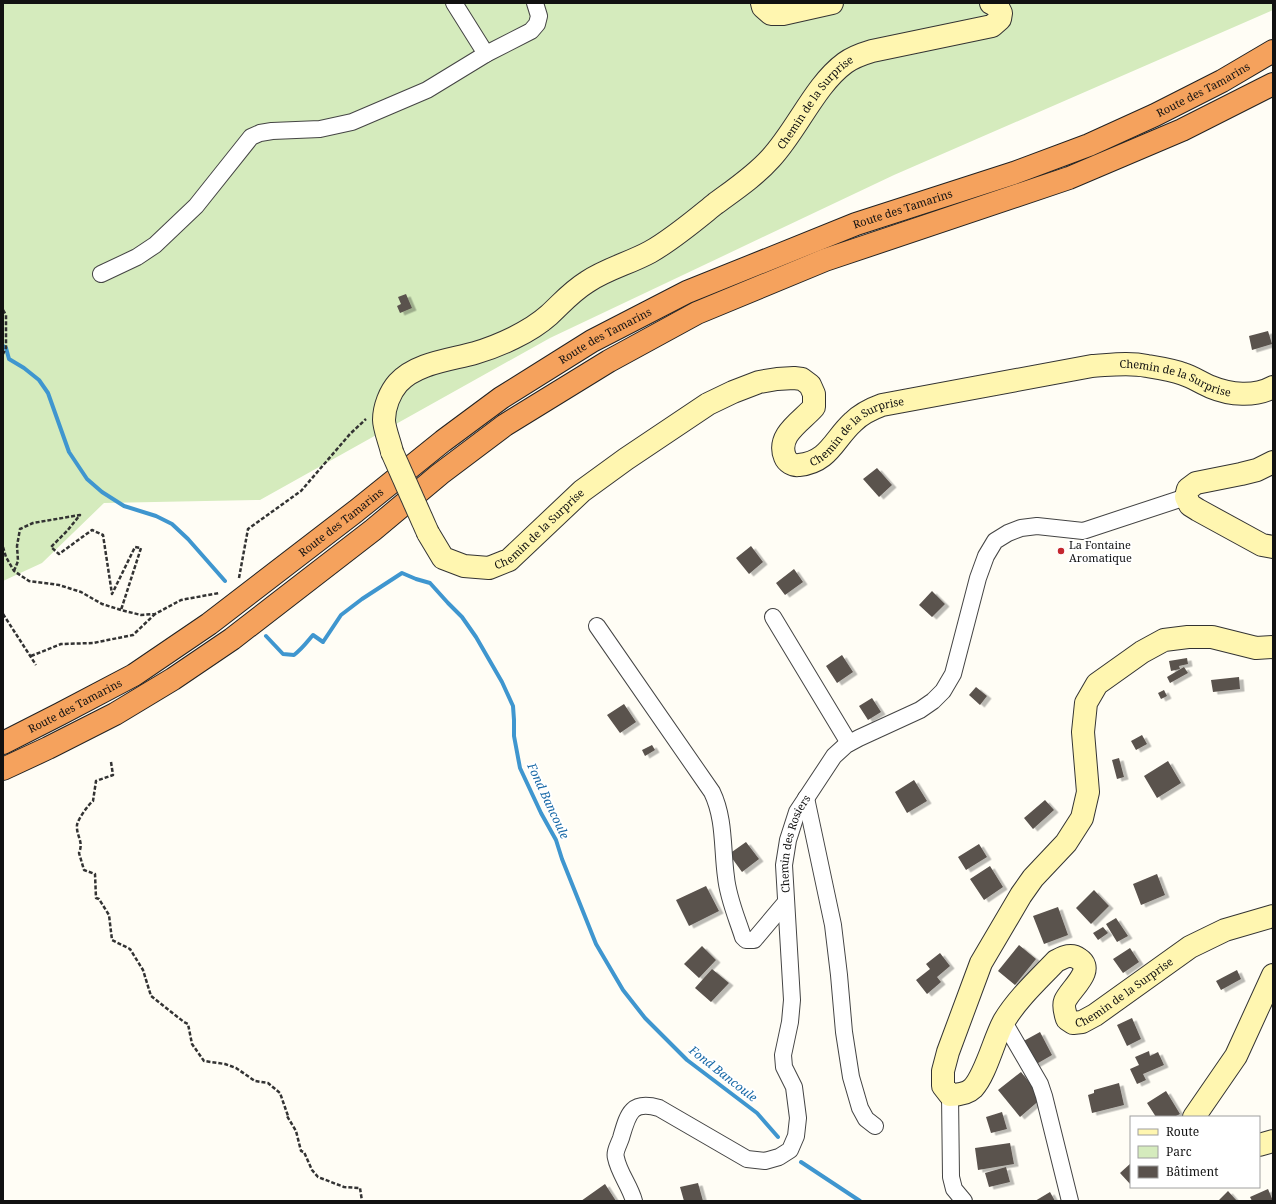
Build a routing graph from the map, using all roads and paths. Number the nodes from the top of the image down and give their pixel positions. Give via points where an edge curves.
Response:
1 (454, 3) edge
2 (535, 3) edge
3 (762, 3) edge
4 (832, 3) edge
5 (991, 3) edge
6 (1273, 51) edge
7 (486, 54) junction
8 (1273, 84) edge
9 (101, 274) dead end
10 (3, 310) edge
11 (3, 354) edge
12 (1273, 387) edge
13 (387, 406) junction
14 (1273, 462) edge
15 (1186, 497) junction
16 (3, 547) edge
17 (1273, 547) edge
18 (14, 571) junction
19 (235, 583) dead end
20 (222, 591) dead end
21 (121, 610) junction
22 (3, 614) edge
23 (155, 614) junction
24 (773, 617) dead end
25 (597, 626) dead end
26 (1273, 647) edge
27 (31, 656) junction
28 (36, 664) dead end
29 (3, 743) edge
30 (849, 743) junction
31 (111, 762) dead end
32 (3, 769) edge
33 (806, 798) junction
34 (786, 902) junction
35 (1273, 916) edge
36 (1273, 975) edge
37 (1004, 1022) junction
38 (950, 1095) junction
39 (1195, 1116) edge
40 (876, 1126) dead end
41 (1273, 1141) edge
42 (1260, 1145) edge
43 (362, 1201) edge
44 (634, 1201) edge
45 (964, 1201) edge
46 (1070, 1201) edge

1 - 7 street
2 - 7 street via 539,16 531,31
3 - 4 main road via 771,14 783,14
5 - 13 main road, Chemin de la Surprise via 998,7 1001,13 1000,19 992,26 872,51 858,55 845,63 833,73 771,159 673,236 650,252 588,281 568,295 548,316 508,340 409,373 390,394
6 - 29 highway, Route des Tamarins via 1222,81 1089,145 1014,173 856,224 687,292 592,341 501,398 442,441 203,628 134,675
7 - 9 street via 427,90 352,122 320,129 272,131 251,137 196,206 155,245 137,257
8 - 32 highway, Route des Tamarins via 1182,130 1069,178 825,260 697,313 643,342 505,425 232,639 186,670 115,714
10 - 11 path via 6,315 6,348
12 - 13 main road, Chemin de la Surprise, bridge via 1264,392 1243,394 1212,388 1184,374 1146,365 1092,366 882,405 865,412 852,422 831,450 821,458 796,466 785,458 784,440 814,407 814,394 810,385 802,379 759,382 708,404 626,459 582,491 509,560 490,568 464,566 443,558 428,533 392,452 384,420
13 - 19 path via 362,422 301,491 248,529 239,579
14 - 15 main road via 1257,470 1196,483 1188,489
15 - 17 main road via 1198,510 1262,545
15 - 30 street, Chemin des Rosiers via 1083,531 1037,526 1021,528 995,541 978,578 955,669 943,691 920,710
16 - 18 path
18 - 21 path via 29,581 59,585
18 - 21 path via 18,561 20,529 33,523 80,515 51,546 59,554 92,530 103,535 112,594 135,547 141,548
20 - 23 path via 181,600
21 - 23 path via 141,615
22 - 27 path
23 - 27 path via 133,635 93,643 61,644
24 - 30 street
25 - 34 street via 718,804 726,879 743,937 746,940 754,940
26 - 38 main road via 1256,648 1212,637 1164,640 1142,652 1097,684 1086,703 1083,732 1088,792 1082,818 1066,843 1033,878 1021,895 981,963 943,1071 943,1086
27 - 28 path
30 - 33 street, Chemin des Rosiers via 834,756
31 - 43 path via 113,775 96,781 93,801 78,826 82,848 79,854 84,870 95,874 96,898 109,915 112,940 130,950 143,970 151,996 188,1024 192,1044 204,1061 236,1068 255,1081 268,1083 280,1093 286,1116 296,1132 301,1151 304,1152 312,1170 318,1177 335,1184 360,1188
33 - 34 street, Chemin des Rosiers via 797,812 787,846 784,865
33 - 40 street via 833,925 851,1077 860,1108 866,1119
34 - 44 street, Chemin des Rosiers via 792,1000 783,1055 784,1067 794,1087 798,1118 796,1136 790,1150 765,1161 747,1160 659,1108 639,1106 632,1110 626,1120 615,1155
35 - 37 main road, Chemin de la Surprise via 1225,930 1190,947 1082,1022 1073,1023 1066,1019 1064,1010 1065,1001 1084,973 1084,966 1080,959 1072,955 1064,957 1056,961 1019,1000
36 - 39 main road via 1236,1056
37 - 38 main road, Chemin de la Surprise via 981,1076 973,1088 962,1095
37 - 46 street via 1040,1084
38 - 45 street via 951,1177 954,1189
41 - 42 main road

